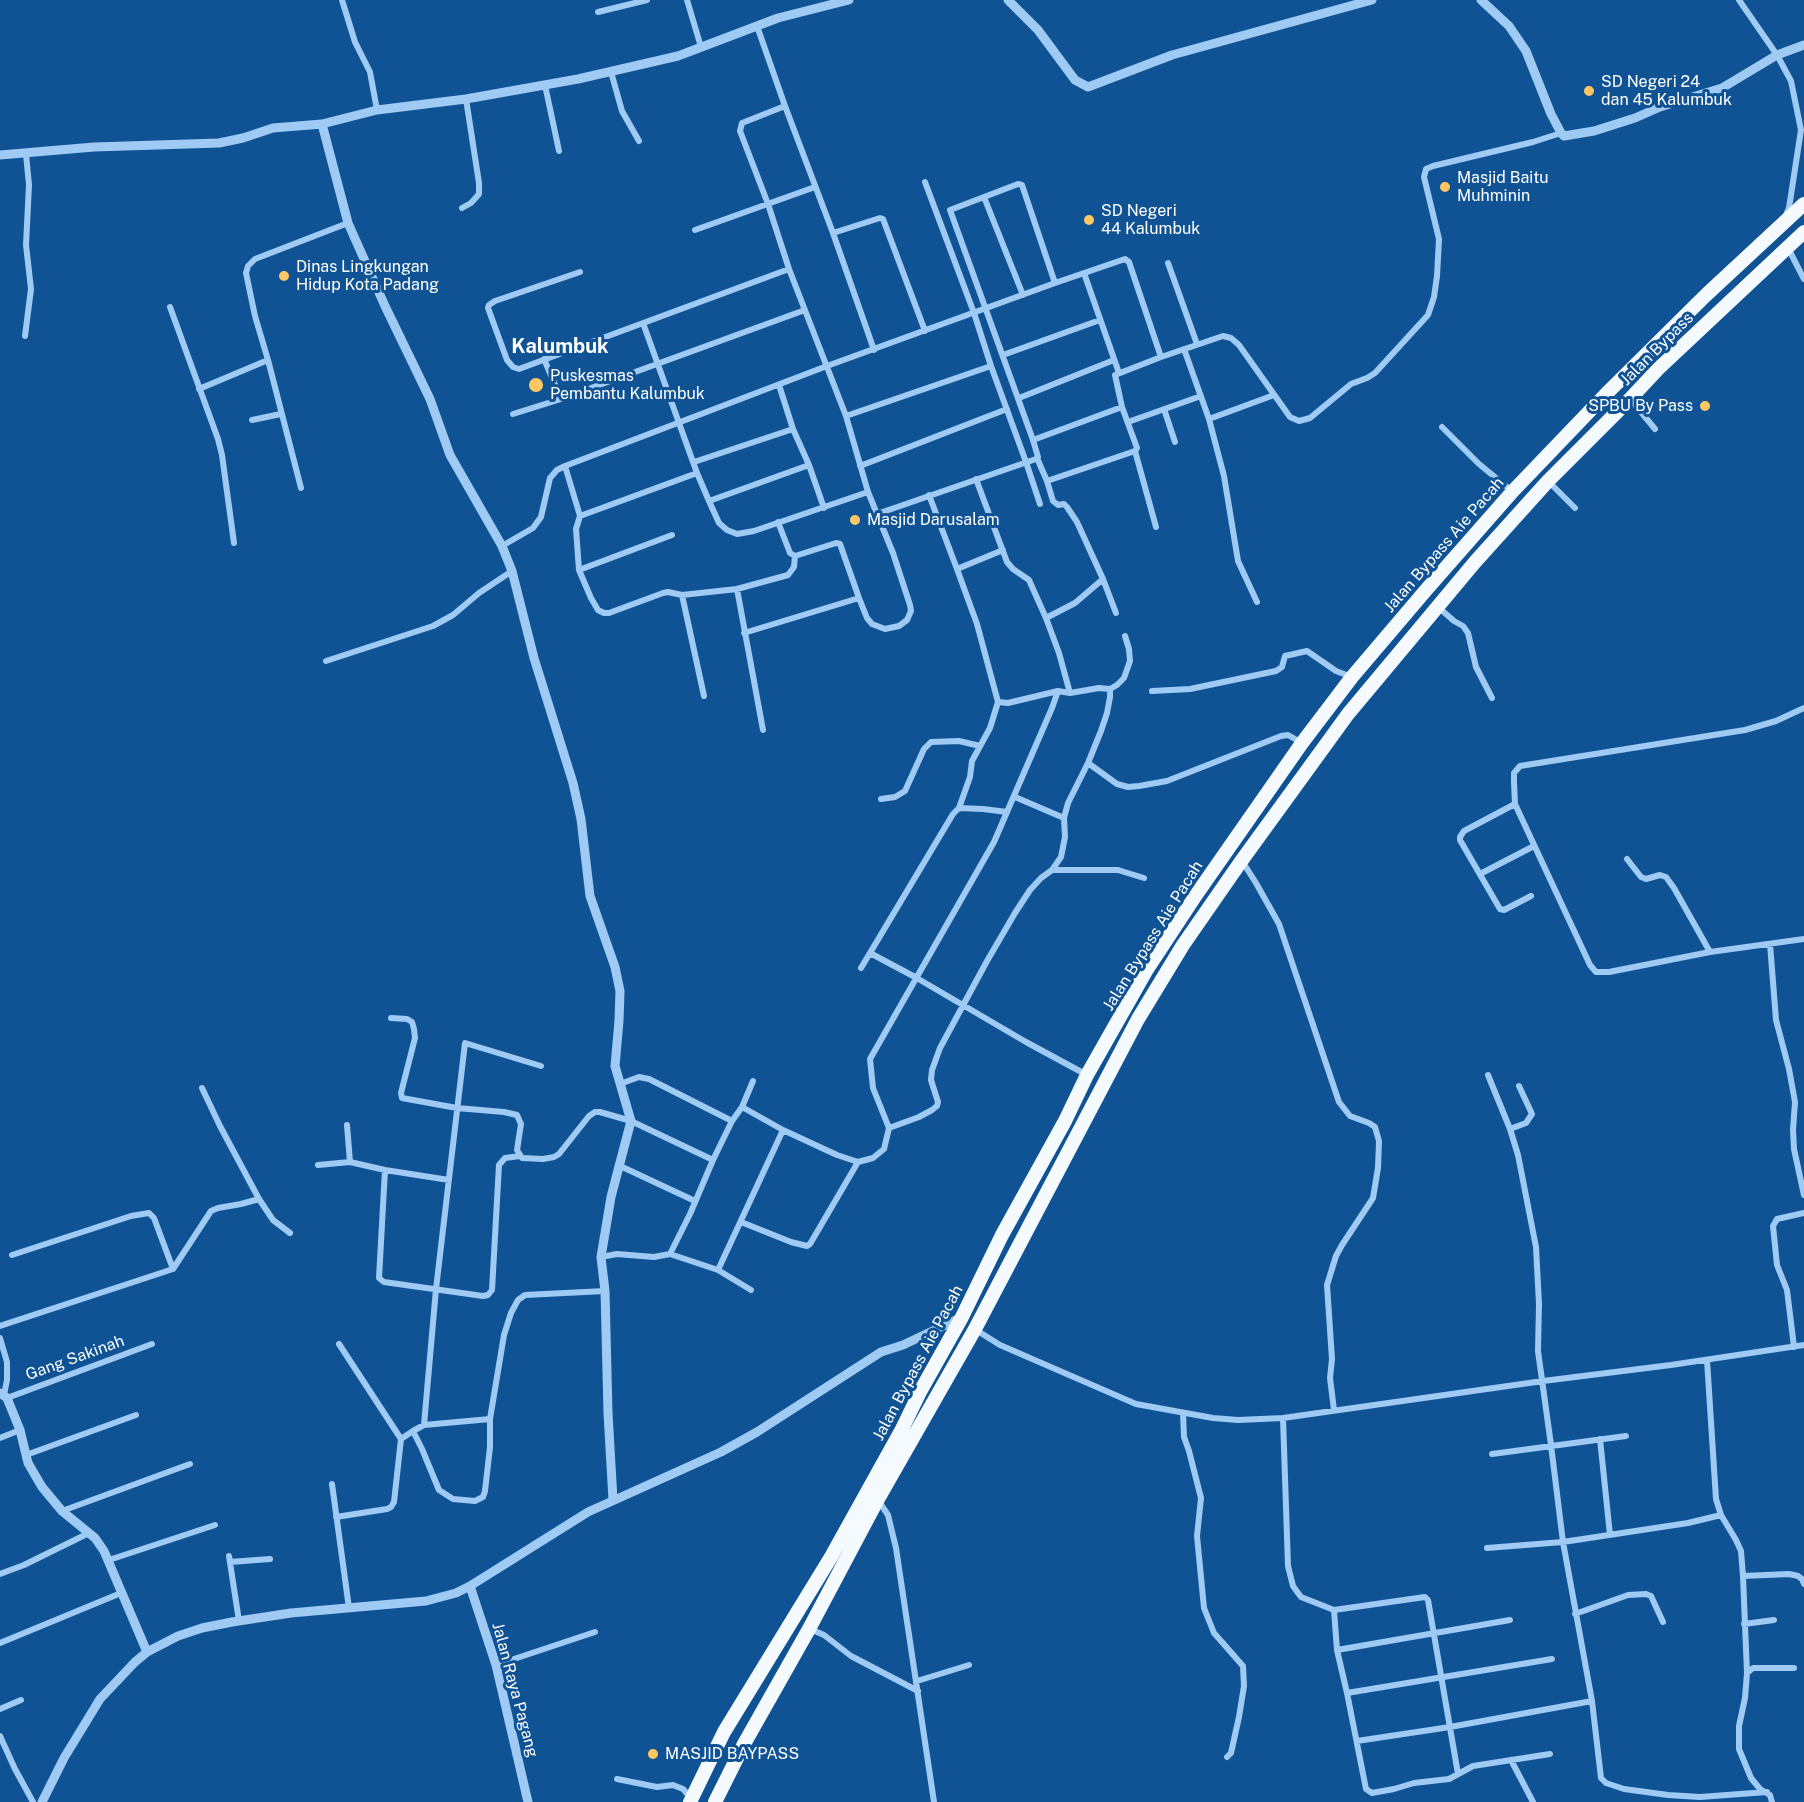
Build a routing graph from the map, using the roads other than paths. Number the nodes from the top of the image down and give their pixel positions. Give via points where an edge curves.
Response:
1 (342, 0) edge
2 (647, 0) edge
3 (687, 0) edge
4 (848, 0) edge
5 (1008, 0) edge
6 (1372, 0) edge
7 (1480, 0) edge
8 (1739, 0) edge
9 (634, 2) edge
10 (598, 12) dead end
11 (757, 26) junction
12 (1804, 45) edge
13 (700, 47) junction
14 (1777, 55) junction
15 (611, 72) junction
16 (545, 85) junction
17 (466, 99) junction
18 (785, 106) junction
19 (377, 110) junction
20 (322, 124) junction
21 (1560, 133) junction
22 (639, 141) dead end
23 (559, 151) dead end
24 (26, 154) junction
25 (0, 155) edge
26 (925, 182) dead end
27 (815, 187) junction
28 (984, 196) junction
29 (768, 204) junction
30 (1804, 204) edge
31 (462, 208) dead end
32 (348, 223) junction
33 (1782, 223) junction
34 (694, 230) dead end
35 (1804, 232) edge
36 (834, 233) junction
37 (1788, 247) junction
38 (1168, 263) dead end
39 (789, 269) junction
40 (580, 272) dead end
41 (1084, 273) junction
42 (1804, 279) edge
43 (1055, 283) junction
44 (1023, 295) junction
45 (170, 307) dead end
46 (987, 308) junction
47 (805, 310) junction
48 (974, 313) junction
49 (1100, 320) junction
50 (643, 323) junction
51 (925, 331) junction
52 (25, 336) dead end
53 (1197, 344) junction
54 (1184, 349) junction
55 (873, 350) junction
56 (1003, 355) junction
57 (1161, 357) junction
58 (544, 359) junction
59 (268, 360) junction
60 (1114, 360) junction
61 (657, 363) junction
62 (827, 366) junction
63 (991, 366) junction
64 (1119, 373) junction
65 (779, 385) junction
66 (199, 389) junction
67 (1274, 395) junction
68 (1201, 396) junction
69 (1019, 398) junction
70 (561, 399) junction
71 (1630, 399) junction
72 (1122, 407) junction
73 (1007, 409) junction
74 (1164, 409) junction
75 (281, 414) junction
76 (513, 414) dead end
77 (846, 416) junction
78 (1209, 419) junction
79 (252, 420) dead end
80 (679, 422) junction
81 (1128, 422) junction
82 (1442, 427) dead end
83 (793, 429) junction
84 (1655, 429) dead end
85 (1033, 440) junction
86 (1175, 442) dead end
87 (1135, 451) junction
88 (1037, 458) junction
89 (694, 462) junction
90 (1026, 462) junction
91 (809, 465) junction
92 (565, 466) junction
93 (860, 466) junction
94 (697, 473) junction
95 (976, 479) junction
96 (1047, 481) junction
97 (1548, 481) junction
98 (301, 488) dead end
99 (1513, 491) junction
100 (868, 492) junction
101 (928, 495) junction
102 (709, 501) junction
103 (1040, 504) dead end
104 (824, 508) junction
105 (1575, 508) dead end
106 (877, 514) junction
107 (580, 516) junction
108 (778, 522) junction
109 (1156, 527) dead end
110 (672, 535) dead end
111 (234, 543) dead end
112 (502, 546) junction
113 (1003, 550) junction
114 (795, 556) junction
115 (957, 569) junction
116 (579, 570) junction
117 (512, 571) junction
118 (1103, 579) junction
119 (737, 590) junction
120 (682, 595) junction
121 (859, 598) junction
122 (1257, 602) dead end
123 (1438, 606) junction
124 (1116, 613) dead end
125 (1046, 618) junction
126 (744, 633) junction
127 (1125, 636) dead end
128 (327, 661) dead end
129 (1352, 677) junction
130 (1373, 684) junction
131 (1110, 689) junction
132 (1058, 691) junction
133 (1152, 691) dead end
134 (1070, 693) junction
135 (704, 696) dead end
136 (1492, 698) dead end
137 (998, 702) junction
138 (1804, 708) edge
139 (763, 730) dead end
140 (1302, 743) junction
141 (980, 746) junction
142 (1088, 763) junction
143 (1015, 797) junction
144 (881, 799) dead end
145 (1515, 804) junction
146 (959, 808) junction
147 (1007, 812) junction
148 (1064, 818) junction
149 (1534, 846) junction
150 (1627, 859) dead end
151 (1242, 860) junction
152 (1052, 870) junction
153 (1480, 874) junction
154 (1144, 878) dead end
155 (1531, 896) dead end
156 (1804, 939) edge
157 (1770, 944) junction
158 (1710, 952) junction
159 (870, 953) junction
160 (861, 968) dead end
161 (915, 977) junction
162 (963, 1005) junction
163 (392, 1018) dead end
164 (541, 1066) dead end
165 (1088, 1075) junction
166 (1488, 1075) dead end
167 (753, 1081) dead end
168 (620, 1084) junction
169 (1519, 1086) dead end
170 (202, 1088) dead end
171 (742, 1107) junction
172 (457, 1108) junction
173 (732, 1121) junction
174 (631, 1122) junction
175 (347, 1125) dead end
176 (889, 1128) junction
177 (783, 1130) junction
178 (1510, 1130) junction
179 (520, 1156) junction
180 (713, 1160) junction
181 (350, 1162) junction
182 (858, 1162) junction
183 (318, 1165) dead end
184 (618, 1166) junction
185 (385, 1170) junction
186 (449, 1180) junction
187 (1804, 1195) edge
188 (259, 1199) junction
189 (695, 1201) junction
190 (1804, 1213) edge
191 (741, 1222) junction
192 (290, 1233) dead end
193 (670, 1254) junction
194 (12, 1255) dead end
195 (601, 1257) junction
196 (173, 1269) junction
197 (718, 1270) junction
198 (436, 1289) junction
199 (751, 1290) dead end
200 (605, 1291) junction
201 (962, 1317) junction
202 (0, 1326) edge
203 (975, 1329) junction
204 (0, 1338) edge
205 (152, 1344) dead end
206 (339, 1344) dead end
207 (1804, 1345) edge
208 (1794, 1347) junction
209 (1707, 1360) junction
210 (1543, 1381) junction
211 (4, 1395) edge
212 (1334, 1410) junction
213 (1183, 1413) junction
214 (136, 1415) dead end
215 (1283, 1418) junction
216 (490, 1419) junction
217 (424, 1425) junction
218 (20, 1430) junction
219 (412, 1431) junction
220 (1626, 1436) dead end
221 (0, 1438) edge
222 (401, 1439) junction
223 (1600, 1439) junction
224 (1551, 1445) junction
225 (1492, 1454) dead end
226 (26, 1455) junction
227 (190, 1464) dead end
228 (332, 1484) dead end
229 (878, 1499) junction
230 (613, 1500) junction
231 (62, 1511) junction
232 (1721, 1515) junction
233 (336, 1517) junction
234 (215, 1525) dead end
235 (89, 1533) junction
236 (1610, 1535) junction
237 (1563, 1542) junction
238 (1487, 1548) dead end
239 (270, 1559) dead end
240 (109, 1560) junction
241 (0, 1574) edge
242 (1743, 1576) junction
243 (1804, 1584) edge
244 (470, 1586) junction
245 (121, 1593) junction
246 (349, 1608) junction
247 (1334, 1610) junction
248 (1575, 1614) junction
249 (1510, 1620) dead end
250 (1774, 1620) dead end
251 (239, 1621) junction
252 (1663, 1622) dead end
253 (1744, 1624) junction
254 (809, 1629) junction
255 (596, 1632) dead end
256 (1435, 1633) junction
257 (0, 1642) edge
258 (1337, 1650) junction
259 (147, 1652) junction
260 (1552, 1659) dead end
261 (496, 1665) junction
262 (969, 1665) dead end
263 (1794, 1668) dead end
264 (1747, 1673) junction
265 (1442, 1677) junction
266 (917, 1681) junction
267 (918, 1691) junction
268 (1347, 1693) junction
269 (21, 1700) dead end
270 (1592, 1701) junction
271 (0, 1709) edge
272 (1450, 1727) junction
273 (0, 1736) edge
274 (1357, 1741) junction
275 (1550, 1754) dead end
276 (1227, 1757) dead end
277 (1511, 1760) junction
278 (1458, 1774) junction
279 (617, 1779) dead end
280 (1767, 1792) junction
281 (692, 1798) edge
282 (33, 1802) edge
283 (42, 1802) edge
284 (528, 1802) edge
285 (715, 1802) edge
286 (934, 1802) edge
287 (1533, 1802) edge
288 (1772, 1802) edge

1 - 19 street via 355,42 370,72
2 - 9 street
3 - 13 street
4 - 11 street
5 - 6 street via 1038,30 1075,80 1088,87 1172,54
7 - 21 street via 1509,26 1526,51
8 - 14 street
9 - 10 street
11 - 13 street
11 - 18 street
12 - 14 street
13 - 15 street
14 - 21 street via 1722,87 1594,130 1569,136
14 - 33 street via 1791,81 1801,130 1789,208
15 - 16 street
15 - 22 street via 622,111
16 - 17 street
16 - 23 street
17 - 19 street
17 - 31 street via 479,194
18 - 27 street
18 - 29 street via 740,127
19 - 20 street
20 - 24 street via 273,128 219,143 94,147
20 - 32 street
21 - 67 street via 1426,170 1424,177 1438,238 1436,286 1428,315 1375,373 1351,384 1310,418 1299,421 1290,417
24 - 25 street
24 - 52 street via 26,245 31,289
26 - 48 street
27 - 29 street
27 - 36 street
28 - 43 street via 1022,185
28 - 44 street
28 - 46 street via 950,210
29 - 34 street
29 - 39 street
30 - 33 highway, Jalan Bypass Aie Pacah
32 - 59 street via 255,259 248,266 255,316
32 - 112 street via 430,399 450,455
33 - 99 highway, Jalan Bypass Aie Pacah via 1606,393
35 - 37 highway, Jalan Bypass
36 - 51 street via 883,219
36 - 55 street
37 - 42 street
37 - 71 highway, Jalan Bypass
38 - 53 street
39 - 47 street
39 - 50 street
40 - 58 street via 495,301 488,308 510,364 519,369
41 - 43 street
41 - 49 street
41 - 57 street via 1128,260
43 - 44 street
44 - 46 street
45 - 66 street
46 - 48 street
46 - 56 street
47 - 61 street
47 - 62 street
48 - 51 street
48 - 63 street
49 - 56 street
49 - 60 street
50 - 58 street
50 - 61 street
51 - 55 street
53 - 54 street
53 - 67 street via 1223,336 1231,338
54 - 57 street
54 - 68 street
55 - 62 street
56 - 69 street
57 - 64 street
58 - 70 street
59 - 66 street
59 - 75 street
60 - 64 street
60 - 69 street
61 - 70 street
61 - 80 street
62 - 65 street
62 - 77 street
63 - 73 street
63 - 77 street
64 - 72 street via 1114,378
65 - 80 street
65 - 83 street
66 - 111 street via 222,455
67 - 78 street
68 - 74 street
68 - 78 street
69 - 85 street
70 - 76 street
71 - 84 street
71 - 97 highway, Jalan Bypass
72 - 81 street
72 - 85 street
73 - 90 street
73 - 93 street
74 - 81 street
74 - 86 street
75 - 79 street
75 - 98 street
77 - 93 street
78 - 122 street via 1225,481 1238,561
80 - 89 street
80 - 92 street
81 - 87 street
82 - 99 street
83 - 89 street
83 - 91 street
85 - 88 street
87 - 96 street
87 - 109 street
88 - 90 street
88 - 96 street
89 - 94 street
90 - 95 street
90 - 103 street
91 - 102 street
91 - 104 street
92 - 107 street
92 - 112 street via 550,478 541,517 532,528
93 - 100 street
94 - 102 street
94 - 107 street
95 - 101 street
95 - 113 street
96 - 118 street via 1053,501 1064,504 1077,522
97 - 105 street
97 - 123 highway, Jalan Bypass
99 - 129 highway, Jalan Bypass Aie Pacah
100 - 104 street
100 - 106 street
101 - 106 street
101 - 115 street
102 - 108 street via 719,523 737,534
104 - 108 street
106 - 121 street via 911,611 899,626 877,627 867,618
107 - 116 street via 576,529
108 - 114 street via 790,553
110 - 116 street
112 - 117 street
113 - 115 street
113 - 125 street via 1011,566 1029,580
114 - 119 street via 794,567 788,574
114 - 121 street via 840,544
115 - 137 street
116 - 120 street via 591,598 604,613 663,593
117 - 128 street via 433,626
117 - 168 street via 575,792 590,896 615,967 620,1021 615,1066
118 - 124 street
118 - 125 street via 1075,603
119 - 120 street
119 - 126 street
120 - 135 street
121 - 126 street
123 - 130 highway, Jalan Bypass
123 - 136 street via 1468,633 1476,667
125 - 134 street
126 - 139 street
127 - 131 street via 1128,670
129 - 130 highway
129 - 133 street via 1307,651 1285,656 1282,667 1276,671 1190,689
129 - 140 highway, Jalan Bypass Aie Pacah
130 - 151 highway, Jalan Bypass
131 - 134 street
131 - 142 street via 1107,713
132 - 134 street
132 - 137 street
132 - 143 street
137 - 141 street
138 - 145 street via 1745,730 1520,766 1515,773
140 - 142 street via 1288,735 1281,736 1167,781 1128,787 1117,784
140 - 165 highway, Jalan Bypass Aie Pacah via 1152,962
141 - 144 street via 959,741 931,742 905,791
141 - 146 street
142 - 148 street
143 - 147 street
143 - 148 street
145 - 149 street
145 - 153 street via 1461,833 1460,840
146 - 147 street
146 - 159 street
147 - 161 street via 991,848
148 - 152 street via 1061,857
149 - 153 street
149 - 158 street via 1596,972
150 - 158 street via 1641,877 1666,877
151 - 203 highway, Jalan Bypass via 1138,1019
151 - 212 street via 1279,924 1339,1102 1350,1116 1375,1127 1379,1141 1373,1198 1336,1256 1327,1285
152 - 154 street via 1118,870
152 - 162 street via 1030,890
153 - 155 street via 1500,909
156 - 157 street
157 - 158 street
157 - 187 street via 1776,1020 1795,1102 1794,1149
159 - 160 street
159 - 161 street
161 - 162 street
161 - 176 street via 870,1059 873,1088
162 - 165 street
162 - 176 street via 932,1070 937,1106
163 - 172 street via 408,1019 414,1029 402,1098
164 - 172 street via 465,1043
165 - 201 highway, Jalan Bypass Aie Pacah
166 - 178 street
167 - 171 street
168 - 173 street via 639,1077 649,1079
168 - 174 street
169 - 178 street via 1532,1114 1526,1123
170 - 188 street
171 - 173 street
171 - 177 street
172 - 179 street via 517,1115 521,1124 517,1144
172 - 186 street
173 - 180 street
174 - 179 street via 595,1112 554,1157
174 - 180 street
174 - 184 street
175 - 181 street
176 - 182 street via 884,1149 873,1158
177 - 182 street
177 - 191 street
178 - 210 street via 1536,1247 1537,1339
179 - 198 street via 505,1158 499,1165 492,1290 483,1296
180 - 189 street
181 - 183 street
181 - 185 street
182 - 191 street via 807,1246
184 - 189 street
184 - 195 street
185 - 186 street
185 - 198 street via 379,1278
186 - 198 street
188 - 192 street via 273,1220
188 - 196 street via 211,1211
189 - 193 street
190 - 208 street via 1777,1220 1773,1226
191 - 197 street
193 - 195 street
193 - 197 street
194 - 196 street via 148,1213 154,1218
195 - 200 street
196 - 202 street
197 - 199 street
198 - 217 street
200 - 216 street via 525,1295 518,1300 504,1335
200 - 230 street
201 - 230 street via 882,1352 721,1452
201 - 281 highway, Jalan Bypass Aie Pacah via 831,1557 724,1732
203 - 213 street via 1000,1345 1136,1404
203 - 229 highway, Jalan Bypass
204 - 211 street via 7,1362
205 - 211 street, Gang Sakinah
206 - 222 street
207 - 208 street
208 - 209 street
209 - 210 street
209 - 232 street via 1716,1499
210 - 212 street
210 - 224 street
211 - 218 street
212 - 215 street
213 - 215 street via 1238,1420
213 - 276 street via 1184,1437 1200,1498 1197,1536 1204,1608 1214,1632 1243,1666 1239,1717
214 - 226 street
215 - 247 street via 1288,1566 1293,1586 1301,1597
216 - 217 street
216 - 219 street via 485,1491 475,1501 453,1499 439,1490
217 - 219 street
218 - 221 street
218 - 226 street
219 - 222 street
220 - 223 street
222 - 233 street via 391,1507
223 - 224 street
223 - 236 street
224 - 225 street
224 - 237 street
226 - 231 street via 42,1487
227 - 231 street
228 - 233 street
229 - 254 highway, Jalan Bypass
229 - 266 street via 888,1515 894,1539
230 - 244 street
231 - 235 street
232 - 236 street
232 - 242 street via 1741,1551
233 - 246 street
234 - 240 street
235 - 240 street
235 - 241 street
236 - 237 street
237 - 238 street
237 - 248 street
239 - 251 street via 230,1559
240 - 245 street
242 - 243 street via 1790,1574
242 - 253 street
244 - 246 street via 426,1601
244 - 261 street, Jalan Raya Pagang
245 - 257 street
245 - 259 street
246 - 251 street
247 - 256 street via 1425,1597
247 - 258 street
248 - 252 street via 1628,1595 1646,1594 1651,1596
248 - 270 street
249 - 256 street
250 - 253 street
251 - 259 street via 178,1636
253 - 264 street
254 - 267 street
254 - 285 highway, Jalan Bypass
255 - 261 street
256 - 258 street
256 - 265 street
258 - 268 street
259 - 283 street via 100,1700
260 - 265 street
261 - 284 street, Jalan Raya Pagang
262 - 266 street
263 - 264 street via 1754,1668
264 - 280 street via 1739,1749 1746,1771
265 - 268 street
265 - 272 street
266 - 267 street
267 - 286 street
268 - 274 street
269 - 271 street
270 - 272 street
270 - 280 street via 1599,1768 1606,1783 1632,1790 1700,1797
272 - 274 street
272 - 278 street
273 - 282 street
274 - 278 street via 1364,1785 1372,1793
275 - 277 street
277 - 278 street via 1473,1766
277 - 287 street
279 - 281 street via 657,1787 673,1785
280 - 288 street

